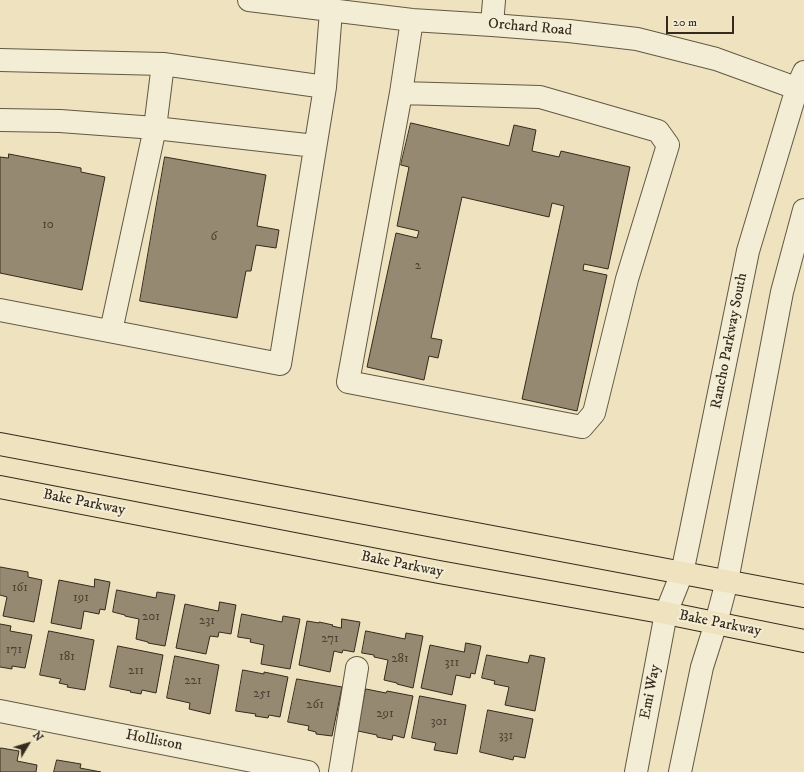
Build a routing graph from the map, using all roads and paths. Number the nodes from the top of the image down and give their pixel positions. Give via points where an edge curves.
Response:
1 (248, 0) edge
2 (494, 0) edge
3 (319, 6) edge
4 (412, 20) junction
5 (492, 25) junction
6 (0, 60) edge
7 (163, 64) junction
8 (802, 84) edge
9 (325, 87) junction
10 (401, 93) junction
11 (0, 120) edge
12 (155, 128) junction
13 (315, 146) junction
14 (804, 210) edge
15 (0, 310) edge
16 (111, 331) junction
17 (0, 444) edge
18 (0, 487) edge
19 (682, 573) junction
20 (727, 581) junction
21 (804, 596) edge
22 (666, 613) junction
23 (716, 623) junction
24 (804, 641) edge
25 (357, 668) dead end
26 (0, 711) edge
27 (308, 772) edge
28 (340, 772) edge
29 (636, 772) edge
30 (680, 772) edge

1 - 3 street, Orchard Road
2 - 5 street
3 - 4 street, Orchard Road
3 - 9 street
4 - 5 street, Orchard Road
4 - 10 street
5 - 8 street, Orchard Road via 637,39
6 - 7 street
7 - 9 street
7 - 12 street
8 - 19 street, Rancho Parkway South via 748,251
9 - 13 street
10 - 10 street via 540,97 658,131 668,145 627,279 594,413 582,427 348,382
11 - 12 street via 60,121
12 - 13 street
12 - 16 street
13 - 16 street via 280,364
14 - 20 street via 782,292
15 - 16 street
17 - 19 main road
18 - 22 main road, Bake Parkway
19 - 20 main road
19 - 22 street, Rancho Parkway South
20 - 21 main road
20 - 23 street
22 - 23 main road, Bake Parkway
22 - 29 street, Emi Way
23 - 24 main road, Bake Parkway
23 - 30 street via 702,667
25 - 28 street
26 - 27 street, Holliston

